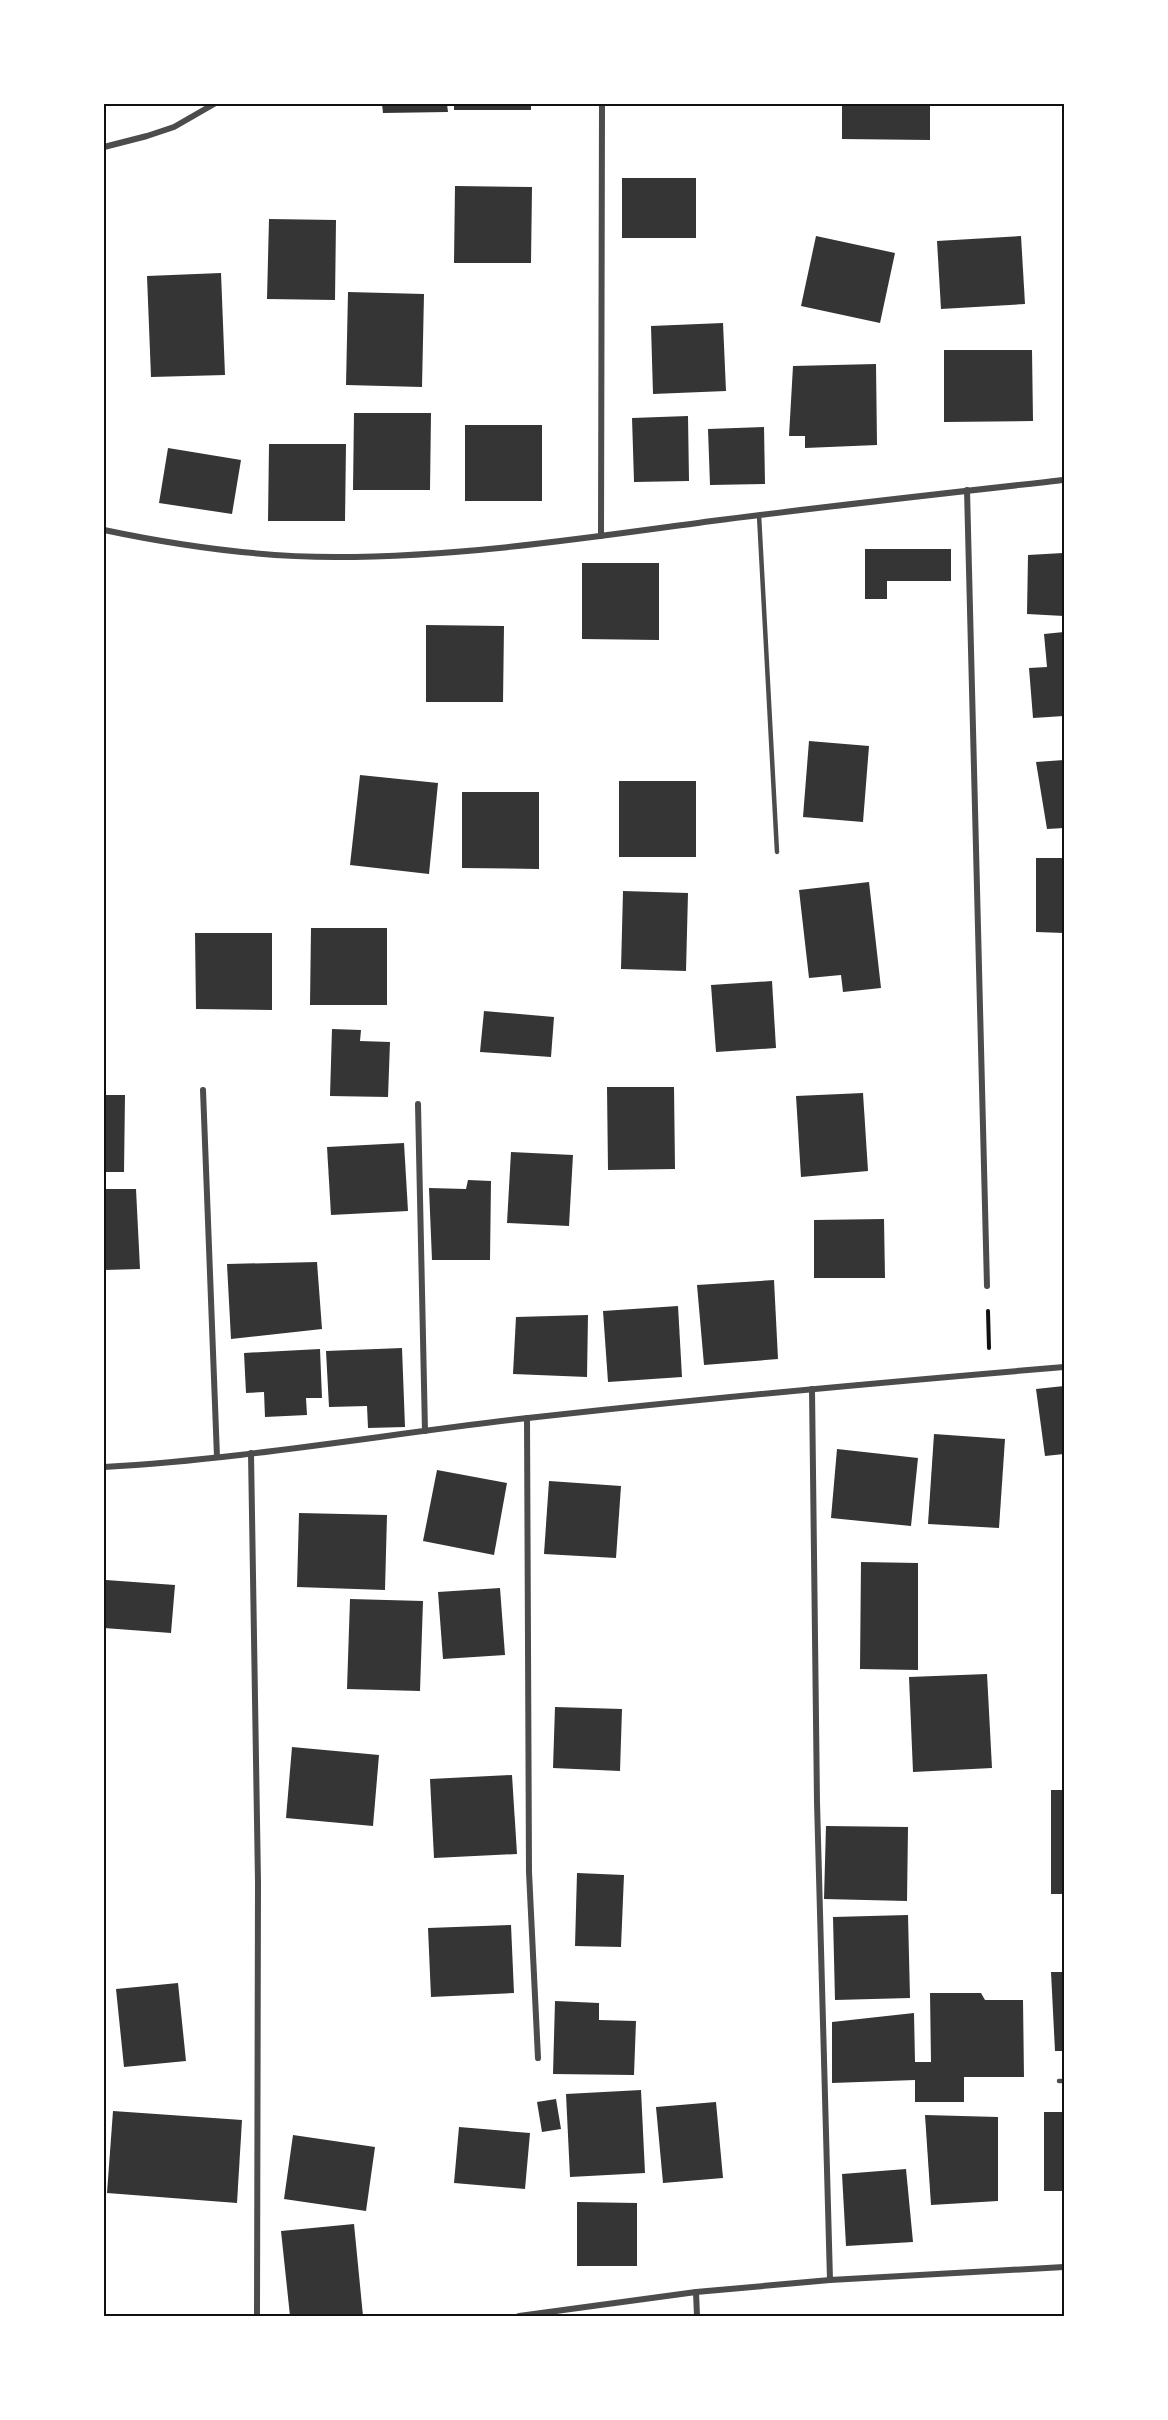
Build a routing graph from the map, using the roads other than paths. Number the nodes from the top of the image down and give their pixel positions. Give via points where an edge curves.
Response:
1 (214, 104) edge
2 (602, 104) edge
3 (104, 147) edge
4 (1065, 480) edge
5 (967, 490) junction
6 (759, 515) junction
7 (104, 530) edge
8 (601, 536) junction
9 (777, 852) dead end
10 (202, 1090) dead end
11 (418, 1104) dead end
12 (987, 1286) road end
13 (1065, 1367) edge
14 (812, 1389) junction
15 (527, 1418) junction
16 (425, 1431) junction
17 (251, 1453) junction
18 (217, 1458) junction
19 (104, 1467) edge
20 (538, 2058) dead end
21 (1065, 2267) edge
22 (830, 2280) junction
23 (696, 2292) junction
24 (257, 2316) edge
25 (519, 2316) edge
26 (697, 2316) edge

1 - 3 street via 174,127
2 - 8 street
4 - 5 street
5 - 6 street
5 - 12 street
6 - 8 street
6 - 9 lane
7 - 8 street via 176,545 334,557 421,555
10 - 18 street
11 - 16 street
13 - 14 street
14 - 15 street
14 - 22 street via 817,1803
15 - 16 street
15 - 20 street via 529,1872
16 - 17 street
17 - 18 street
17 - 24 street via 258,1882
18 - 19 street
21 - 22 street
22 - 23 street
23 - 25 street
23 - 26 street

